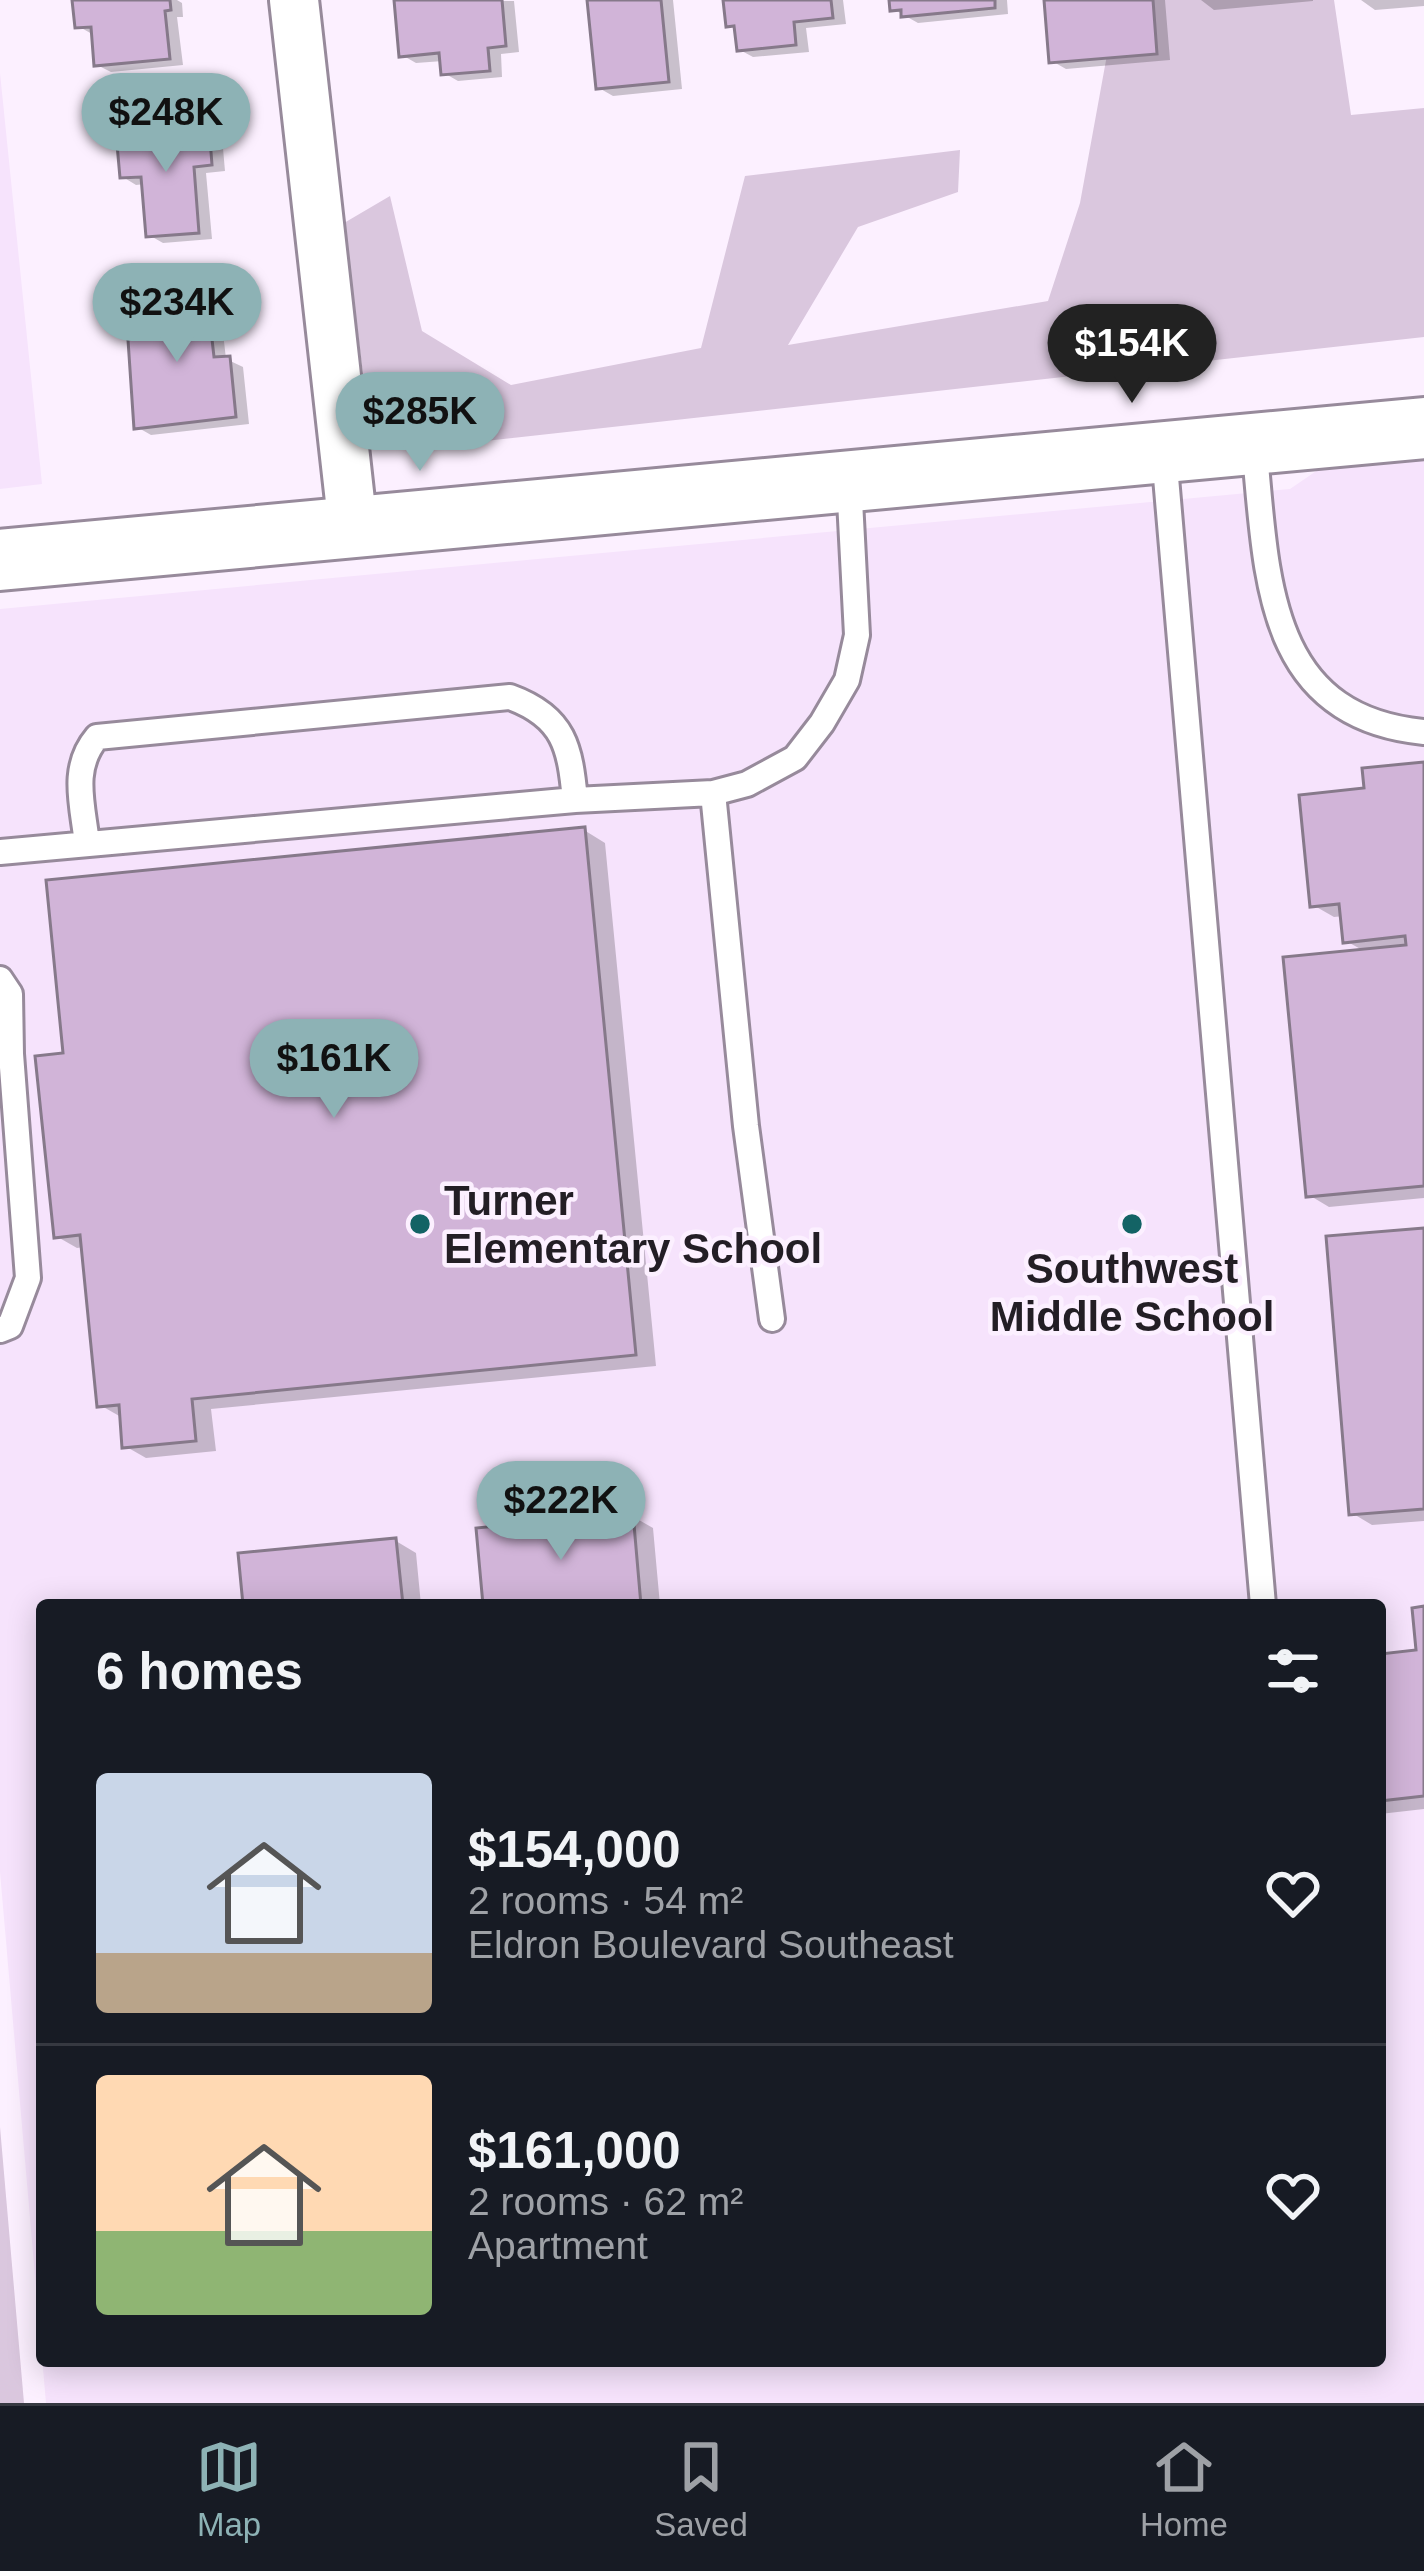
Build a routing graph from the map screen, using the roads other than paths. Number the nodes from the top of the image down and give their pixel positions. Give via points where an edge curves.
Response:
1 (294, 0) edge
2 (1424, 428) edge
3 (1254, 445) junction
4 (1164, 451) junction
5 (849, 481) junction
6 (353, 528) junction
7 (0, 560) edge
8 (1424, 732) edge
9 (713, 793) junction
10 (575, 800) junction
11 (87, 844) junction
12 (0, 852) edge
13 (0, 979) edge
14 (6, 1054) edge
15 (772, 1319) dead end
16 (0, 1330) edge
17 (1262, 1599) edge

1 - 6 street
2 - 3 street
3 - 4 street
3 - 8 lane via 1268,575 1301,670 1357,717
4 - 5 street
4 - 17 lane
5 - 6 street
5 - 9 lane via 856,635 847,680 795,758
6 - 7 street
9 - 10 lane
9 - 15 lane
10 - 11 lane
10 - 11 lane via 562,734 510,697 97,737 82,754 80,773
11 - 12 lane
13 - 14 lane via 10,994
14 - 16 lane via 28,1277 10,1325

